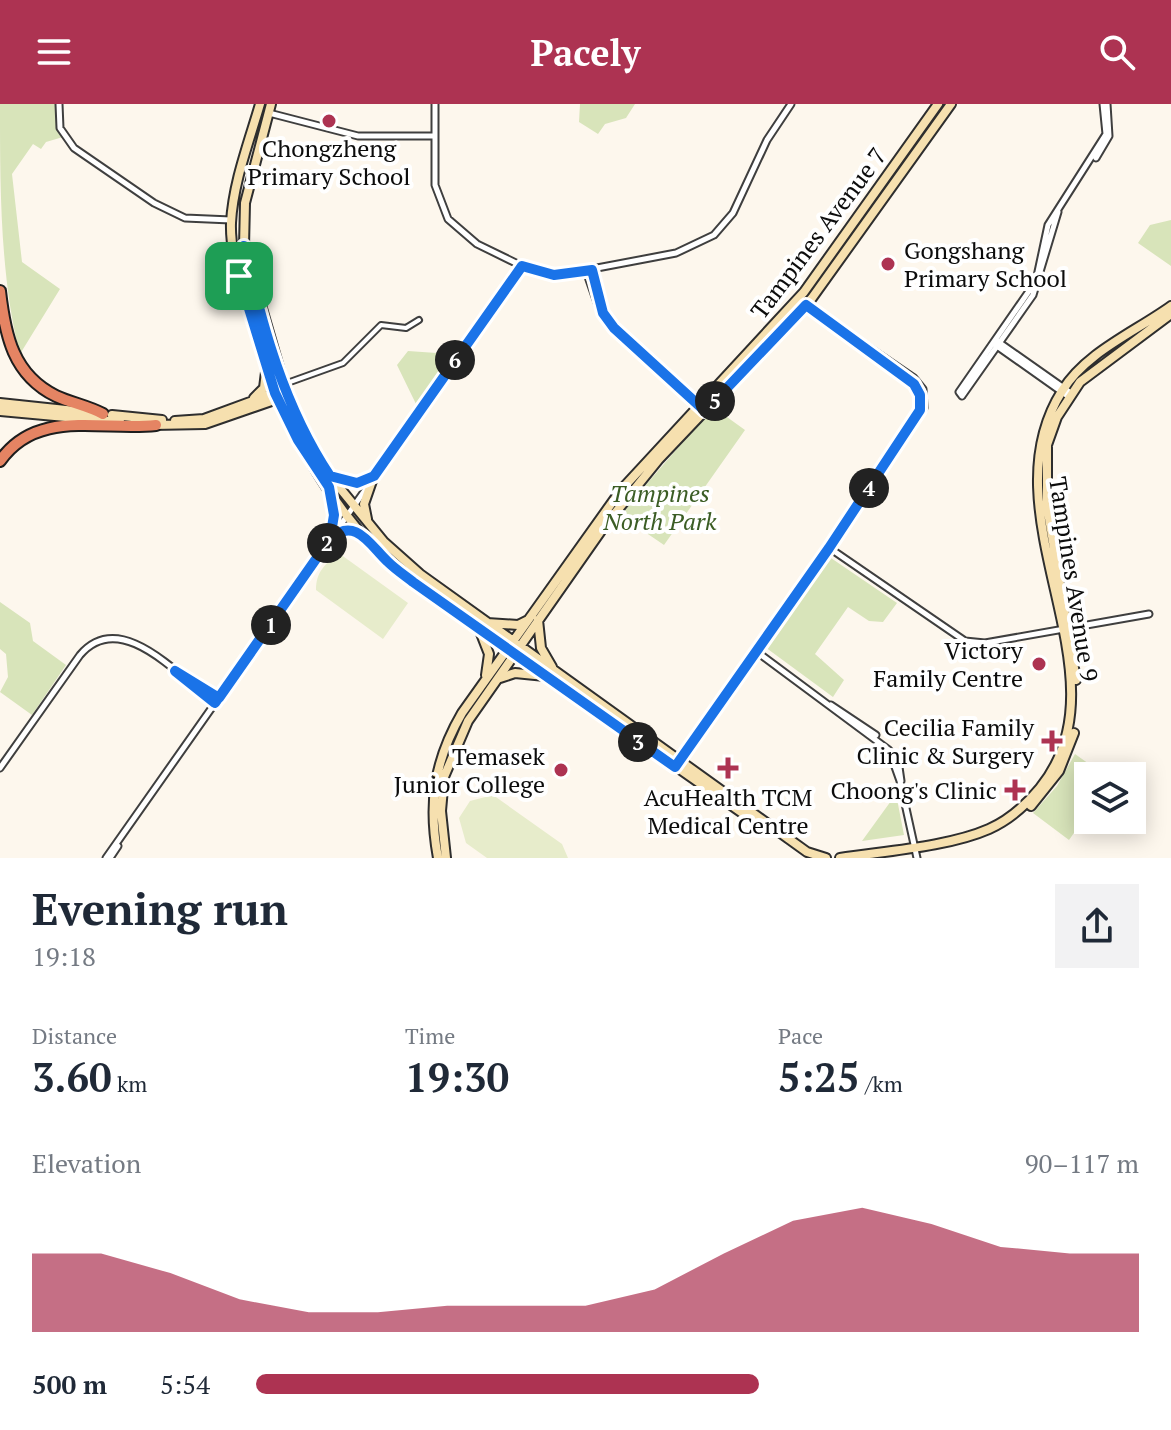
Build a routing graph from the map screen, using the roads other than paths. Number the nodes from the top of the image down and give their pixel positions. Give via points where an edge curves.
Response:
1 (59, 104) edge
2 (260, 104) edge
3 (435, 104) edge
4 (791, 104) edge
5 (938, 104) edge
6 (951, 104) edge
7 (1105, 104) edge
8 (270, 108) edge
9 (434, 136) junction
10 (231, 220) junction
11 (244, 246) junction
12 (522, 266) junction
13 (589, 270) junction
14 (239, 276) junction
15 (0, 291) edge
16 (802, 302) junction
17 (1171, 306) edge
18 (1171, 314) edge
19 (419, 320) dead end
20 (996, 343) junction
21 (267, 367) junction
22 (283, 392) junction
23 (1066, 393) junction
24 (0, 403) edge
25 (252, 405) junction
26 (702, 408) junction
27 (0, 411) edge
28 (103, 414) junction
29 (288, 420) junction
30 (156, 425) junction
31 (0, 461) edge
32 (330, 476) junction
33 (374, 477) junction
34 (329, 487) junction
35 (354, 506) junction
36 (348, 514) junction
37 (368, 523) junction
38 (363, 533) junction
39 (332, 537) junction
40 (828, 548) junction
41 (1149, 614) dead end
42 (534, 619) junction
43 (487, 623) junction
44 (1065, 629) junction
45 (479, 630) junction
46 (513, 649) junction
47 (757, 652) junction
48 (556, 672) junction
49 (546, 676) junction
50 (496, 680) junction
51 (482, 686) junction
52 (217, 700) junction
53 (677, 764) junction
54 (0, 768) edge
55 (915, 851) edge
56 (108, 858) edge
57 (438, 858) edge
58 (446, 858) edge
59 (808, 858) edge
60 (826, 858) edge
61 (840, 858) edge
62 (868, 858) edge

1 - 10 street via 59,123 68,141 116,178 175,215
2 - 10 main road
3 - 9 street
4 - 13 street via 767,140 733,213 714,235 676,253
5 - 16 main road, Tampines Avenue 7
6 - 16 main road, Tampines Avenue 7
7 - 20 street via 1110,121 1107,141 1058,213 1041,270
8 - 9 street via 370,138
8 - 11 main road via 245,203
9 - 12 street via 435,185 448,219 467,238
10 - 14 main road
11 - 14 main road
11 - 22 main road
12 - 13 street via 554,275
12 - 33 street
13 - 26 street via 603,313 619,333
14 - 21 main road
15 - 28 highway via 10,346 26,374 52,394
16 - 26 main road, Tampines Avenue 7
16 - 40 street via 918,383 924,394 924,408
17 - 23 main road, Tampines Avenue 9 via 1088,362
18 - 23 main road, Tampines Avenue 9
19 - 22 street via 406,328 381,325 343,363
20 - 20 street via 960,395
20 - 23 street
21 - 22 main road
21 - 25 main road via 264,388
22 - 25 main road
22 - 29 main road
22 - 32 main road
23 - 44 main road, Tampines Avenue 9 via 1043,431 1037,468 1039,506
24 - 28 main road
25 - 28 main road via 177,421
25 - 29 main road via 275,410
25 - 30 main road via 205,424
26 - 42 main road, Tampines Avenue 7
27 - 30 main road
29 - 34 main road
30 - 31 highway via 50,426 17,442
32 - 33 main road via 357,483
32 - 35 main road
33 - 35 street
33 - 37 main road via 364,504
34 - 36 main road
34 - 39 main road
35 - 36 street
35 - 37 main road
36 - 38 main road
36 - 39 street
37 - 43 main road via 395,553
38 - 39 main road via 343,530
38 - 45 main road via 388,562
39 - 52 street
40 - 44 street via 965,641 985,643
40 - 47 street
41 - 44 street
42 - 43 main road via 518,625
42 - 46 main road, Tampines Avenue 7
42 - 48 main road via 541,648
43 - 46 main road
44 - 55 main road, Tampines Avenue 9 via 1078,710 1071,748 1051,784 996,831
45 - 46 main road
45 - 51 main road via 489,661
46 - 48 main road
46 - 49 main road
46 - 50 main road, Tampines Avenue 7
46 - 51 main road, Tampines Avenue 7
47 - 53 street
47 - 55 street via 891,747 900,766
48 - 53 main road
49 - 50 main road via 515,673
49 - 53 main road
50 - 58 main road, Tampines Avenue 7 via 458,737 447,765 441,811
51 - 57 main road, Tampines Avenue 7 via 451,732 438,764 432,799
52 - 54 street via 129,639 96,641 80,655
52 - 56 street
53 - 59 main road
53 - 60 main road via 807,852
55 - 61 main road, Tampines Avenue 9
55 - 62 main road, Tampines Avenue 9

